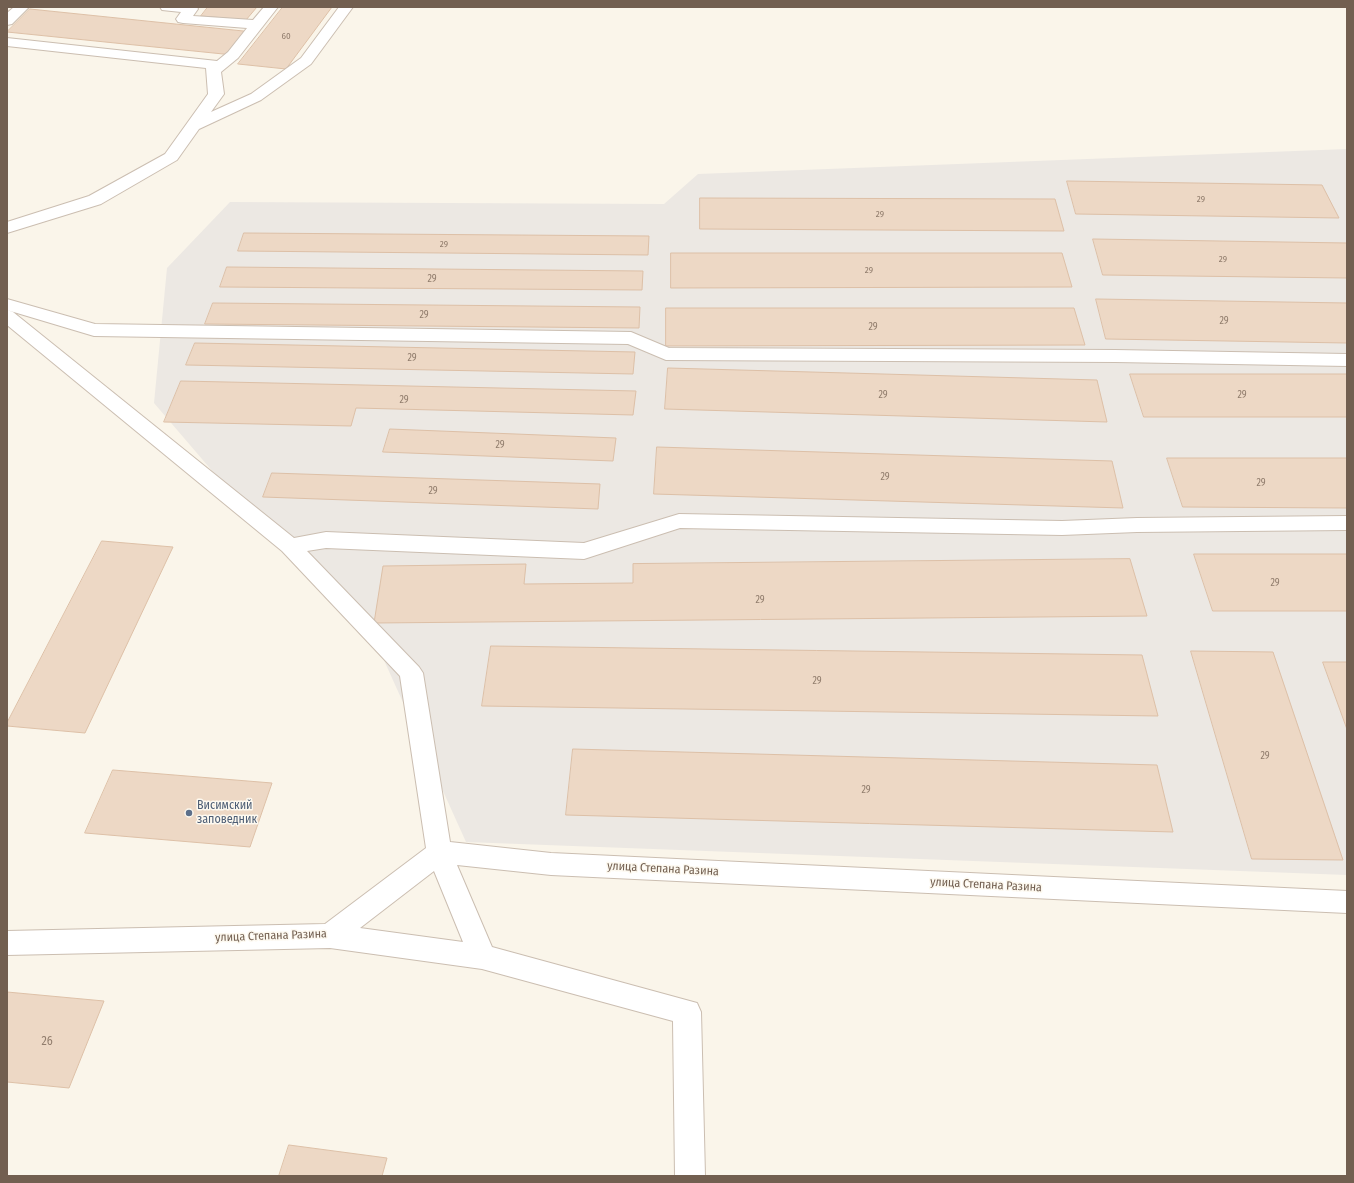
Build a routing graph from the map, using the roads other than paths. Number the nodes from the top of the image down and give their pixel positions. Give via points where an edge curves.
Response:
1 (22, 7) edge
2 (168, 7) edge
3 (271, 7) edge
4 (346, 7) edge
5 (7, 21) edge
6 (257, 25) junction
7 (7, 42) edge
8 (214, 70) junction
9 (194, 126) junction
10 (7, 228) edge
11 (7, 304) edge
12 (7, 316) edge
13 (1347, 360) edge
14 (1347, 523) edge
15 (290, 546) junction
16 (439, 852) junction
17 (1347, 902) edge
18 (330, 936) junction
19 (7, 943) edge
20 (482, 957) junction
21 (690, 1176) edge

1 - 5 street
2 - 6 street via 191,9 183,19
3 - 6 street
4 - 9 street via 306,61 256,97
6 - 8 street via 233,55
7 - 8 street via 214,64
8 - 9 street via 216,94
9 - 10 street via 171,157 95,200
11 - 13 street via 94,330 631,338 666,354
12 - 15 street
14 - 15 street via 1062,528 679,521 584,551 326,540
15 - 16 street via 411,673
16 - 17 street, улица Степана Разина via 551,864
16 - 18 street, улица Степана Разина
16 - 20 street
18 - 19 street, улица Степана Разина
18 - 20 street
20 - 21 street via 687,1012

